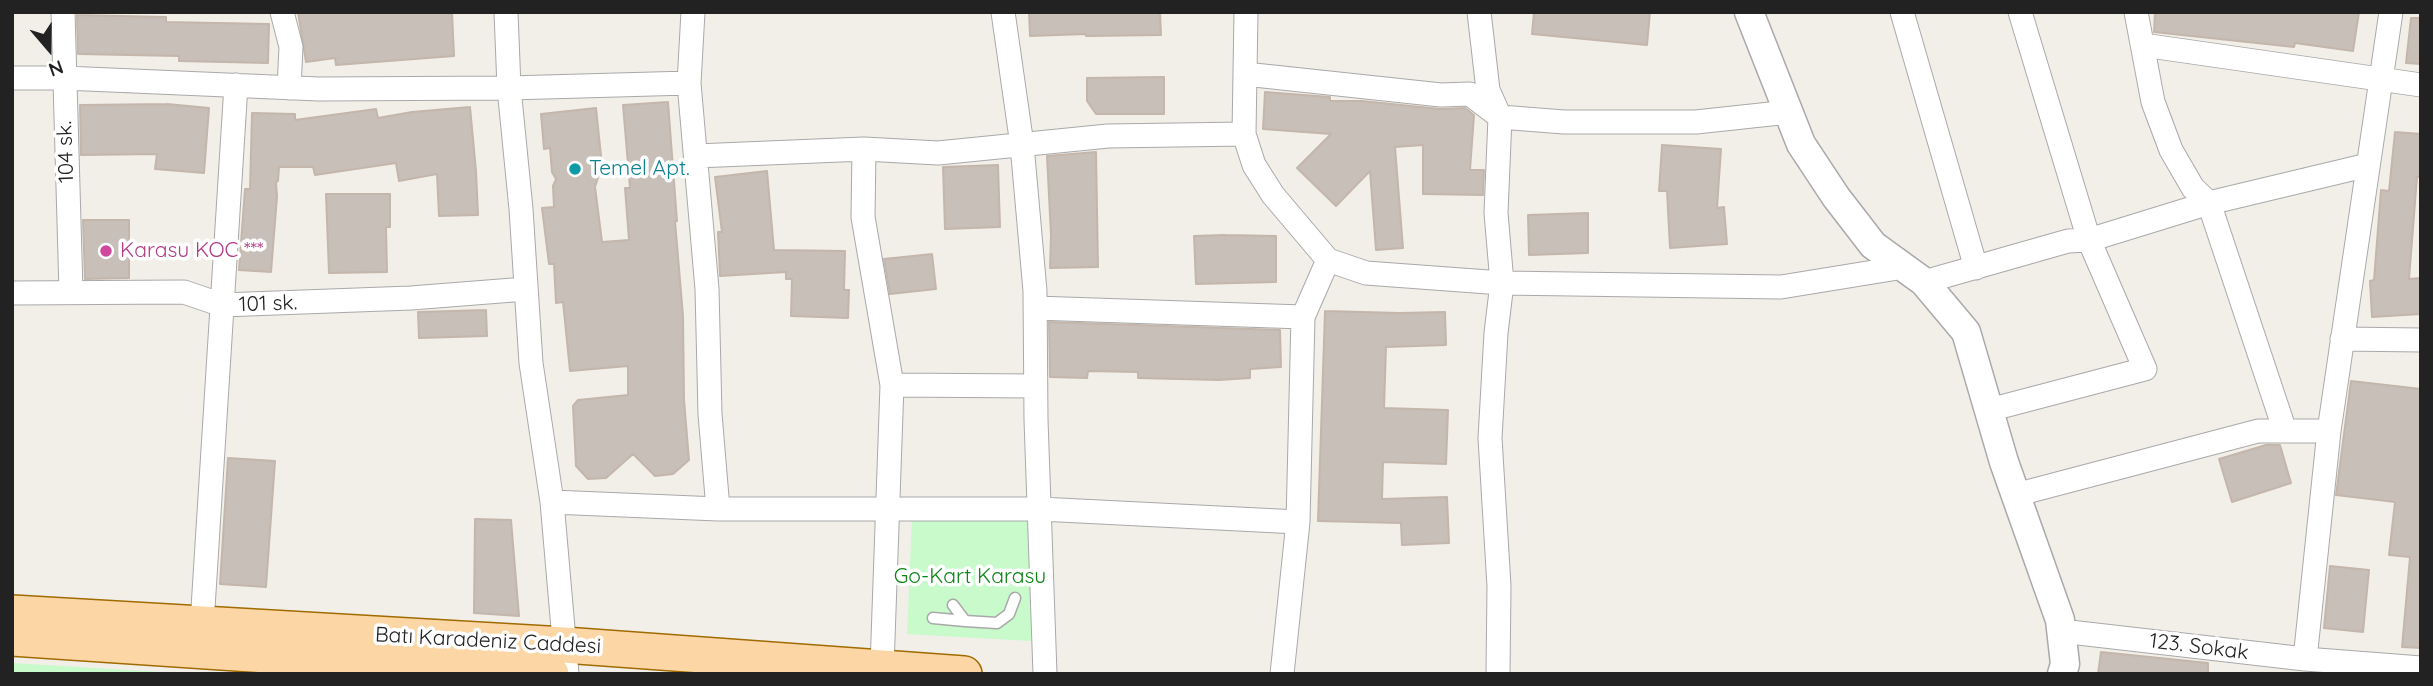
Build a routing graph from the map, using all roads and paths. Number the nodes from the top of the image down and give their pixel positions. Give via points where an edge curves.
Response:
1 (63, 12) edge
2 (282, 12) edge
3 (506, 12) edge
4 (693, 12) edge
5 (1003, 12) edge
6 (1246, 12) edge
7 (1479, 12) edge
8 (1749, 12) edge
9 (1902, 12) edge
10 (2020, 12) edge
11 (2136, 12) edge
12 (2391, 12) edge
13 (2143, 45) junction
14 (1245, 74) junction
15 (12, 78) edge
16 (64, 78) junction
17 (2382, 78) junction
18 (689, 83) junction
19 (236, 85) junction
20 (2421, 85) edge
21 (289, 88) junction
22 (509, 88) junction
23 (1789, 112) junction
24 (1500, 117) junction
25 (1244, 134) junction
26 (1022, 145) junction
27 (864, 149) junction
28 (696, 156) junction
29 (2368, 165) junction
30 (2209, 203) junction
31 (2089, 240) junction
32 (1328, 260) junction
33 (1976, 268) junction
34 (1914, 275) junction
35 (1502, 283) junction
36 (526, 289) junction
37 (71, 292) junction
38 (12, 293) edge
39 (222, 305) junction
40 (1035, 308) junction
41 (1303, 317) junction
42 (2342, 339) junction
43 (2421, 340) edge
44 (892, 386) junction
45 (1035, 386) junction
46 (1989, 410) junction
47 (2285, 431) junction
48 (2329, 431) junction
49 (2015, 495) junction
50 (552, 502) junction
51 (887, 508) junction
52 (718, 509) junction
53 (1040, 509) junction
54 (1298, 522) junction
55 (1015, 598) dead end
56 (953, 606) dead end
57 (12, 613) edge
58 (933, 618) dead end
59 (965, 621) junction
60 (202, 624) junction
61 (2061, 631) junction
62 (12, 638) edge
63 (2305, 659) junction
64 (561, 664) edge
65 (883, 667) junction
66 (2421, 668) edge
67 (964, 674) edge
68 (1045, 674) edge
69 (1282, 674) edge
70 (1498, 674) edge
71 (2062, 674) edge

1 - 16 street, 104 sk.
2 - 21 street via 291,47
3 - 22 street
4 - 18 street
5 - 26 street
6 - 14 street
7 - 24 street via 1488,90
8 - 23 street
9 - 33 street
10 - 31 street
11 - 13 street
12 - 17 street
13 - 17 street
13 - 30 street via 2152,102 2172,150 2193,188
14 - 24 street via 1441,95 1470,94
14 - 25 street
15 - 16 street
16 - 19 street
16 - 37 street, 104 sk.
17 - 20 street
17 - 29 street
18 - 22 street
18 - 28 street
19 - 21 street
19 - 39 street
21 - 22 street
22 - 36 street
23 - 24 street via 1696,122
23 - 34 street via 1801,145 1873,246
24 - 35 street via 1496,213
25 - 26 street via 1108,136
25 - 32 street via 1254,165 1273,195
26 - 27 street via 938,153
26 - 40 street
27 - 28 street
27 - 44 street via 863,217
28 - 52 street
29 - 30 street
29 - 42 street
30 - 31 street
30 - 47 street
31 - 33 street via 2068,241
31 - 46 street via 2145,369
32 - 35 street via 1366,273
32 - 41 street
33 - 34 street
34 - 35 street via 1781,287
34 - 46 street via 1966,332
35 - 70 street via 1490,438 1499,586
36 - 39 street, 101 sk.
36 - 50 street via 531,363
37 - 38 street, 101 sk.
37 - 39 street, 101 sk. via 184,292
39 - 60 street
40 - 41 street
40 - 45 street
41 - 54 street
42 - 43 street
42 - 48 street
44 - 45 street
44 - 51 street
45 - 53 street
46 - 49 street
47 - 48 street
47 - 49 street via 2259,431
48 - 63 street
49 - 61 street
50 - 52 street
50 - 64 street
51 - 52 street
51 - 53 street
51 - 65 street
53 - 54 street
53 - 68 street
54 - 69 street
55 - 59 lane via 1009,614 997,623
56 - 59 lane
57 - 60 main road, Batı Karadeniz Caddesi
58 - 59 lane
60 - 64 main road, Batı Karadeniz Caddesi
61 - 63 street, 123. Sokak
61 - 71 street
62 - 64 main road, Batı Karadeniz Caddesi
63 - 66 street, 123. Sokak
64 - 65 main road, Batı Karadeniz Caddesi
65 - 67 main road, Batı Karadeniz Caddesi

